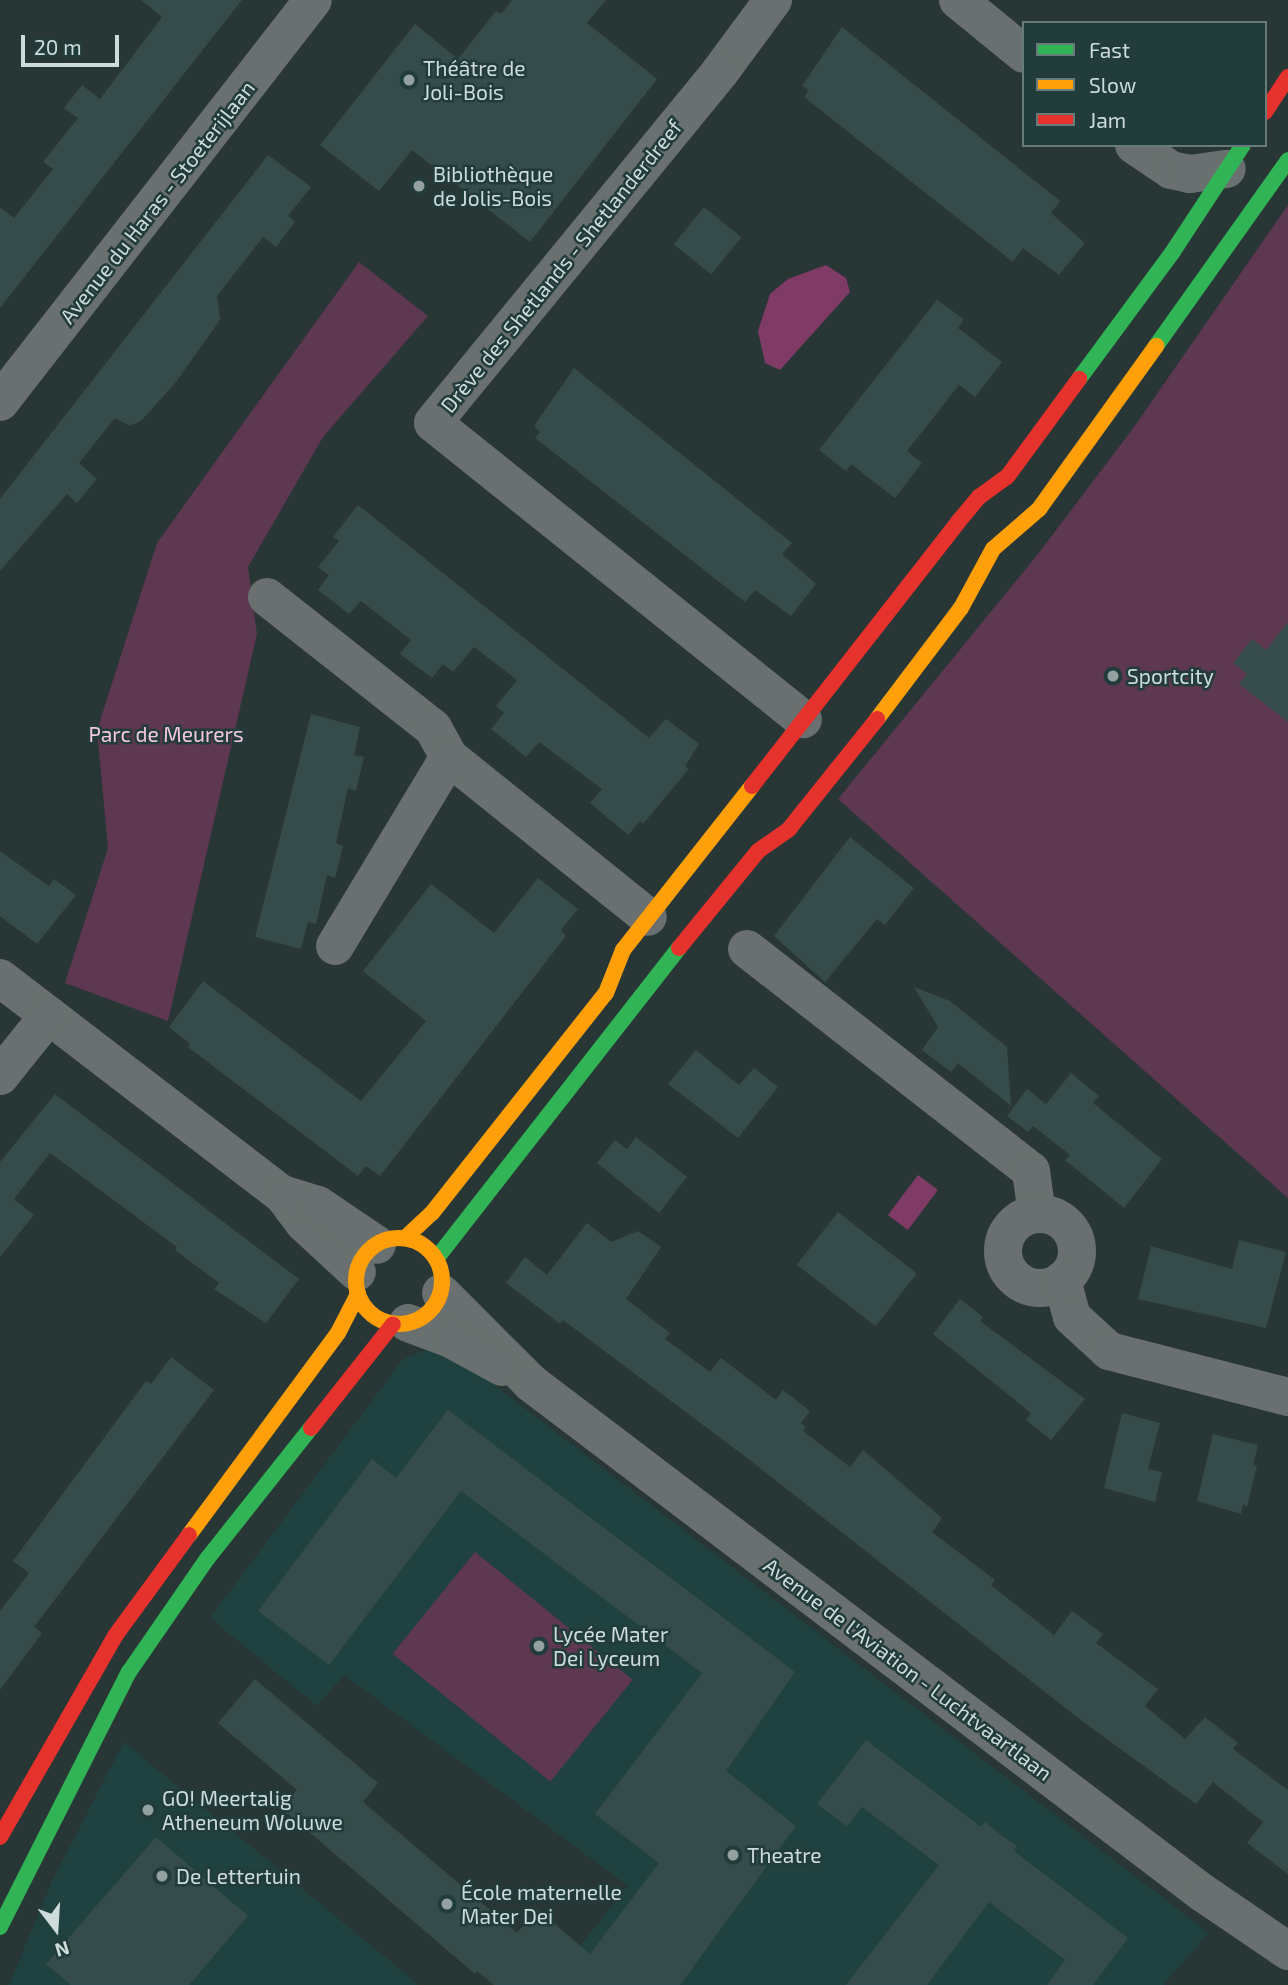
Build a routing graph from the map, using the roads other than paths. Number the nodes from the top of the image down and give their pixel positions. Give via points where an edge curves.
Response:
1 (313, 0) edge
2 (773, 0) edge
3 (958, 0) edge
4 (1022, 52) edge
5 (1288, 77) edge
6 (1267, 109) edge
7 (1137, 147) edge
8 (1235, 157) edge
9 (1288, 160) edge
10 (0, 402) edge
11 (267, 597) dead end
12 (803, 719) junction
13 (449, 757) junction
14 (648, 917) junction
15 (335, 946) dead end
16 (747, 949) dead end
17 (0, 978) edge
18 (49, 1015) junction
19 (0, 1076) edge
20 (1037, 1214) junction
21 (374, 1262) junction
22 (438, 1276) junction
23 (1062, 1280) junction
24 (400, 1323) junction
25 (531, 1383) junction
26 (1288, 1397) edge
27 (0, 1837) edge
28 (0, 1927) edge
29 (1288, 1951) edge

1 - 10 street, Avenue du Haras - Stoeterijlaan
2 - 12 street, Drève des Shetlands - Shetlanderdreef via 720,72 433,423
3 - 4 street
5 - 6 street
7 - 8 street via 1171,170 1190,174
8 - 12 street via 1172,253 1007,477 979,496
9 - 22 street via 1039,509 993,549 961,608 831,779 789,829 758,851 704,915
11 - 13 street via 433,728
12 - 14 street
13 - 14 street
13 - 15 street
14 - 21 street via 623,950 606,993 432,1213
16 - 20 street via 1031,1171
17 - 18 street
18 - 19 street
18 - 21 street via 283,1195 318,1205
20 - 23 street via 1063,1221 1076,1242 1074,1265
20 - 23 street via 1016,1224 1008,1234 1003,1255 1009,1271 1035,1288
21 - 22 street via 428,1249
21 - 24 street via 377,1318
21 - 27 street via 338,1333 115,1636
22 - 24 street via 428,1313
22 - 25 street, Avenue de l'Aviation - Luchtvaartlaan
23 - 26 street via 1072,1317 1110,1352
24 - 25 street, Avenue de l'Aviation - Luchtvaartlaan via 451,1339
24 - 28 street via 207,1559 129,1672
25 - 29 street, Avenue de l'Aviation - Luchtvaartlaan via 1203,1893

